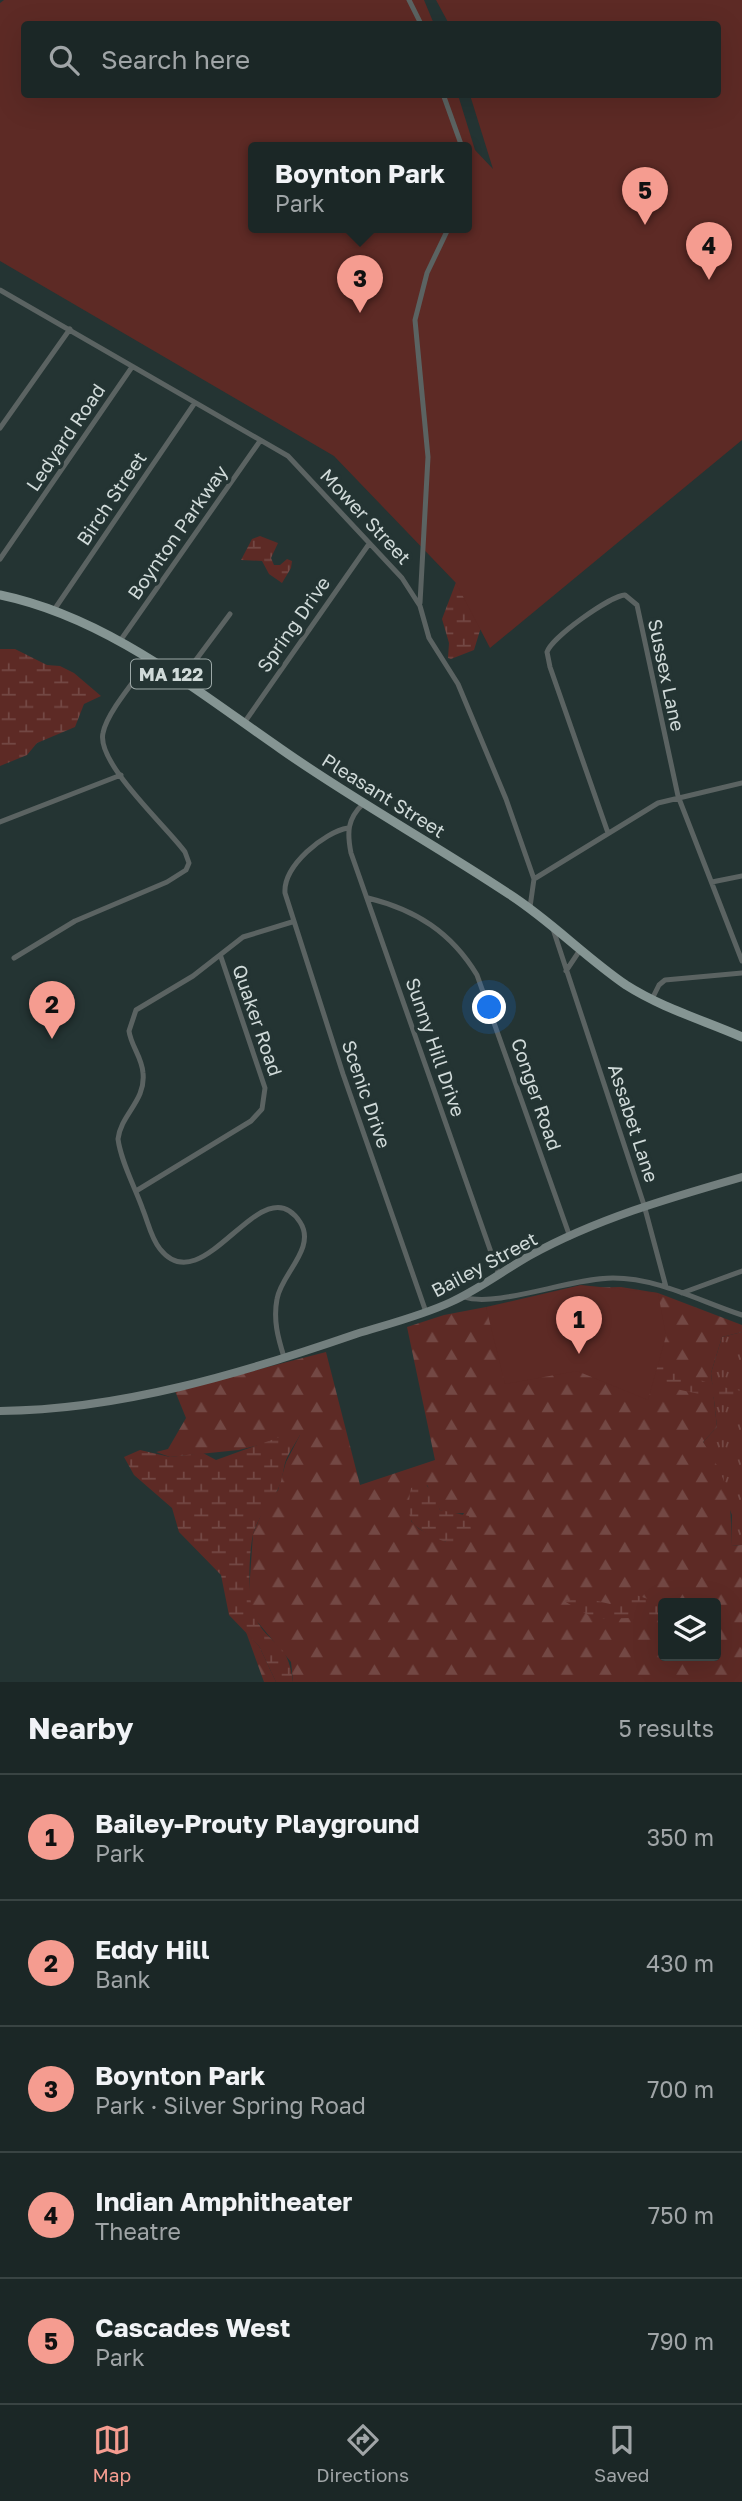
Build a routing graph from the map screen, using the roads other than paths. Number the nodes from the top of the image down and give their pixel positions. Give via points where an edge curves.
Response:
1 (409, 0) edge
2 (420, 21) edge
3 (444, 98) edge
4 (460, 142) edge
5 (446, 233) edge
6 (3, 292) edge
7 (0, 302) edge
8 (70, 329) junction
9 (132, 367) junction
10 (194, 404) junction
11 (0, 428) edge
12 (260, 441) junction
13 (369, 544) junction
14 (0, 559) edge
15 (0, 595) edge
16 (420, 606) junction
17 (54, 610) junction
18 (230, 614) dead end
19 (120, 641) junction
20 (150, 659) junction
21 (181, 680) junction
22 (244, 723) junction
23 (121, 775) junction
24 (742, 783) edge
25 (678, 796) junction
26 (363, 804) junction
27 (0, 822) edge
28 (348, 828) junction
29 (608, 833) junction
30 (742, 876) edge
31 (534, 879) junction
32 (712, 882) junction
33 (368, 898) junction
34 (530, 907) junction
35 (292, 922) junction
36 (551, 925) junction
37 (572, 943) junction
38 (580, 950) junction
39 (221, 957) junction
40 (14, 958) dead end
41 (742, 961) edge
42 (564, 963) junction
43 (566, 971) junction
44 (742, 973) edge
45 (652, 999) junction
46 (742, 1037) edge
47 (742, 1177) edge
48 (136, 1191) junction
49 (644, 1205) junction
50 (570, 1237) junction
51 (742, 1271) edge
52 (499, 1275) junction
53 (666, 1287) junction
54 (682, 1293) junction
55 (462, 1296) junction
56 (426, 1312) junction
57 (742, 1315) edge
58 (284, 1357) junction
59 (0, 1411) edge

1 - 2 street
3 - 4 street
5 - 16 street via 427,273 415,320 428,457
6 - 7 street
6 - 8 street, Mower Street
8 - 9 street, Mower Street
8 - 11 street
9 - 10 street, Mower Street
9 - 14 street, Ledyard Road
10 - 12 street, Mower Street
10 - 17 street, Birch Street
12 - 13 street, Mower Street via 301,467
12 - 19 street, Boynton Parkway
13 - 16 street, Mower Street
13 - 22 street, Spring Drive
15 - 17 main road, Pleasant Street / MA 122
16 - 31 street, Mower Street via 426,632 477,728
17 - 19 main road, Pleasant Street / MA 122
18 - 21 street
19 - 20 main road, Pleasant Street / MA 122
20 - 21 main road, Pleasant Street / MA 122
20 - 23 street via 103,733 105,751
21 - 22 main road, Pleasant Street / MA 122
22 - 26 main road, Pleasant Street / MA 122
23 - 27 street
23 - 40 street via 185,852 188,866 181,875 75,921
24 - 25 street
25 - 29 street
25 - 29 street, Sussex Lane via 638,607 630,596 618,595 553,641 547,655
25 - 32 street, Sussex Lane
26 - 28 street
26 - 34 main road, Pleasant Street / MA 122
28 - 33 street, Sunny Hill Drive via 351,853
28 - 35 street, Scenic Drive via 333,831 303,857 285,884
29 - 31 street
30 - 32 street
31 - 34 street, Mower Street
32 - 41 street, Sussex Lane
33 - 50 street, Conger Road via 422,917 454,943 472,967 494,1016
33 - 52 street, Sunny Hill Drive
34 - 36 main road, Pleasant Street / MA 122
35 - 39 street via 243,937
35 - 56 street, Scenic Drive
36 - 37 main road, Pleasant Street / MA 122
36 - 42 street, Assabet Lane
37 - 38 main road, Pleasant Street / MA 122
37 - 42 street
38 - 43 street
38 - 45 main road, Pleasant Street / MA 122
39 - 48 street via 142,1005 131,1019 129,1035 141,1061 143,1081 138,1102 121,1126 118,1139
39 - 48 street, Quaker Road via 265,1088 262,1110
42 - 43 street, Assabet Lane
43 - 49 street, Assabet Lane
44 - 45 street via 665,980
45 - 46 main road, Pleasant Street / MA 122
47 - 49 street, Bailey Street
48 - 58 street via 158,1246 168,1257 183,1261 202,1257 262,1210 282,1209 295,1216 303,1229 304,1244 284,1278 276,1306
49 - 50 street, Bailey Street
49 - 53 street, Assabet Lane
50 - 52 street, Bailey Street
51 - 54 street
52 - 55 street, Bailey Street
53 - 54 street
53 - 55 street via 606,1278 566,1282 489,1301
54 - 57 street
55 - 56 street, Bailey Street
56 - 58 street, Bailey Street
58 - 59 street, Bailey Street via 156,1391

